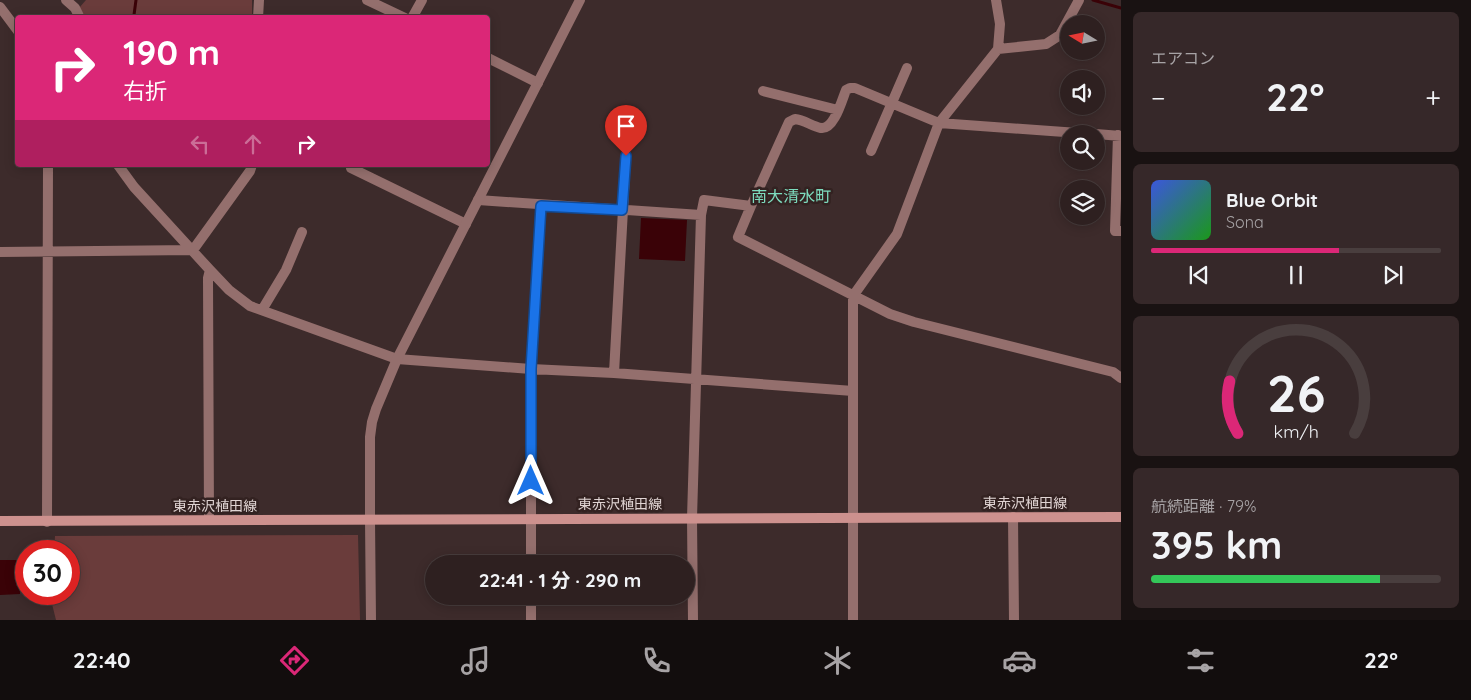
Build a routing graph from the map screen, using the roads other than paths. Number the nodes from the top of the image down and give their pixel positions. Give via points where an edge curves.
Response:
1 (66, 0) edge
2 (259, 0) edge
3 (367, 0) edge
4 (422, 0) edge
5 (580, 0) edge
6 (996, 0) edge
7 (1079, 0) edge
8 (0, 7) edge
9 (78, 15) edge
10 (258, 15) edge
11 (398, 15) edge
12 (414, 15) edge
13 (15, 27) edge
14 (998, 49) junction
15 (490, 59) edge
16 (907, 68) dead end
17 (538, 83) junction
18 (763, 91) dead end
19 (892, 104) junction
20 (838, 110) junction
21 (939, 123) junction
22 (1060, 132) edge
23 (1105, 135) edge
24 (1120, 136) edge
25 (871, 151) dead end
26 (626, 156) dead end
27 (48, 167) edge
28 (119, 167) edge
29 (249, 167) edge
30 (351, 168) dead end
31 (478, 200) junction
32 (541, 206) junction
33 (751, 206) junction
34 (622, 210) junction
35 (701, 215) junction
36 (466, 224) junction
37 (302, 232) dead end
38 (1121, 232) edge
39 (193, 250) junction
40 (0, 252) edge
41 (48, 252) junction
42 (210, 270) junction
43 (853, 296) junction
44 (262, 310) junction
45 (397, 360) junction
46 (531, 369) junction
47 (614, 373) junction
48 (696, 378) junction
49 (1121, 378) edge
50 (853, 391) junction
51 (1013, 517) junction
52 (1121, 517) edge
53 (692, 518) junction
54 (853, 518) junction
55 (530, 519) junction
56 (209, 520) junction
57 (370, 520) junction
58 (0, 522) edge
59 (47, 522) junction
60 (531, 555) edge
61 (531, 605) edge
62 (371, 620) edge
63 (531, 620) edge
64 (693, 620) edge
65 (853, 620) edge
66 (1014, 620) edge

1 - 9 street
2 - 10 street
3 - 11 street
4 - 12 street
5 - 17 street
6 - 14 street via 1000,24
7 - 14 street via 1060,35 1046,44
8 - 13 street
14 - 21 street
15 - 17 street
16 - 19 street
17 - 31 street
18 - 20 street
19 - 20 street via 850,88 846,90
19 - 21 street
19 - 25 street
20 - 33 street via 827,128 795,119 789,122
21 - 22 street
21 - 43 street via 897,234
23 - 24 street
24 - 38 street via 1115,231
26 - 34 street
27 - 41 street
28 - 39 street
29 - 39 street
30 - 36 street
31 - 32 street
31 - 36 street
32 - 34 street
32 - 46 street
33 - 35 street via 704,200
33 - 43 street via 738,237
34 - 35 street
34 - 47 street
35 - 48 street
36 - 45 street
37 - 44 street via 286,270
39 - 41 street
39 - 42 street
40 - 41 street
41 - 59 street
42 - 44 street via 229,290 250,306
42 - 56 street
43 - 49 street via 914,322 1113,372
43 - 50 street
44 - 45 street
45 - 46 street
45 - 57 street via 372,422
46 - 47 street
46 - 55 street
47 - 48 street
48 - 50 street
48 - 53 street
50 - 54 street
51 - 52 main road, 東赤沢植田線
51 - 54 main road, 東赤沢植田線
51 - 66 street
53 - 54 main road, 東赤沢植田線
53 - 55 main road, 東赤沢植田線
53 - 64 street
54 - 65 street
55 - 57 main road, 東赤沢植田線
55 - 60 street
56 - 57 main road, 東赤沢植田線
56 - 59 main road, 東赤沢植田線
57 - 62 street
58 - 59 main road, 東赤沢植田線
61 - 63 street

